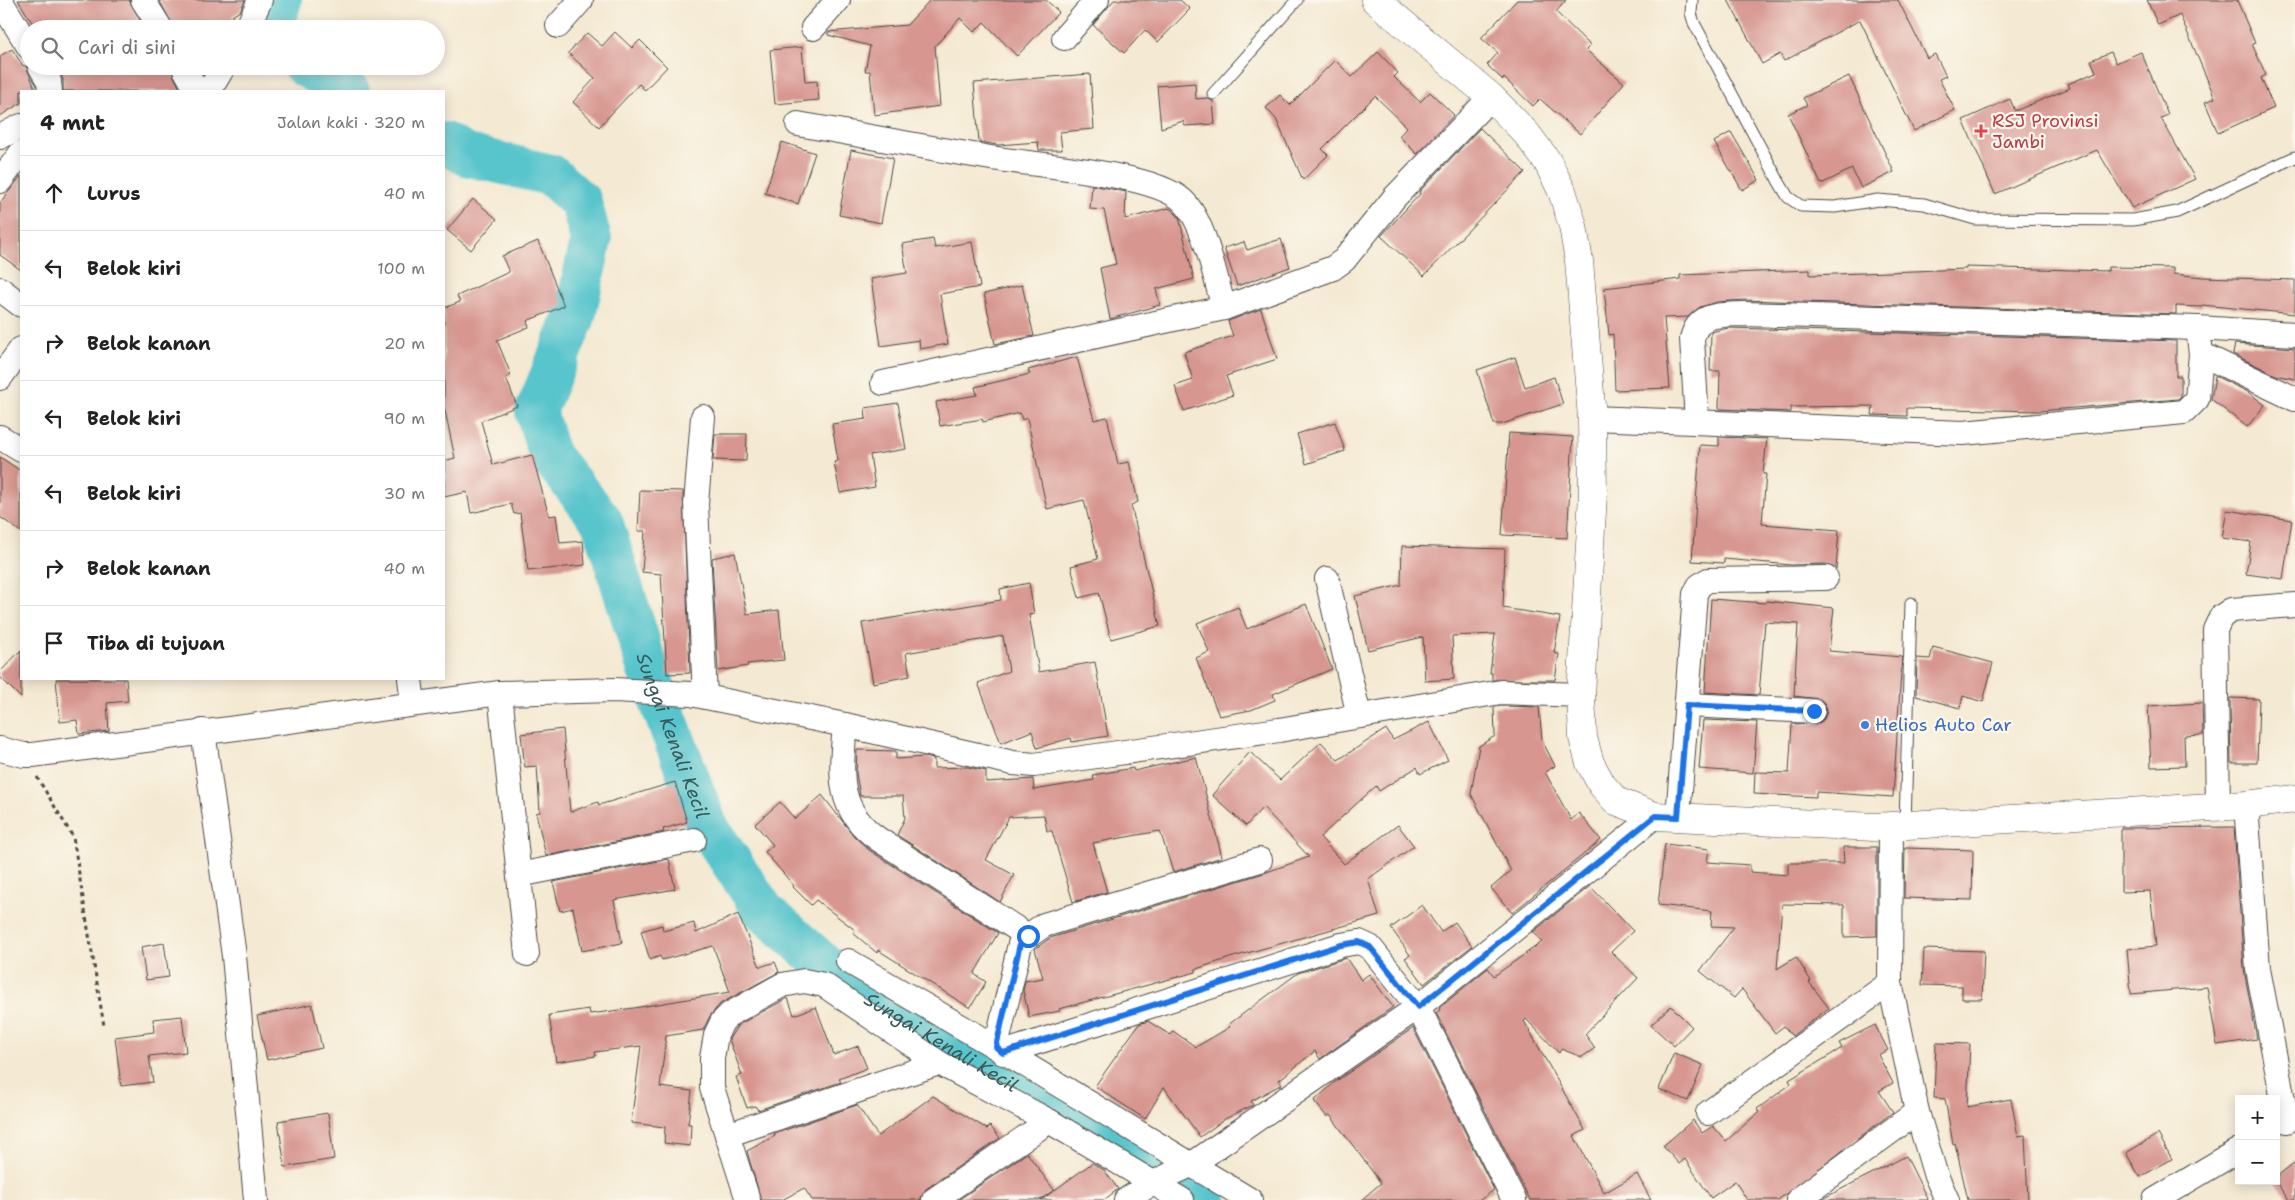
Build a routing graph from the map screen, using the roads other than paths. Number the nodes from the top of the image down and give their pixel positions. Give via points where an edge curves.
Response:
1 (0, 0) edge
2 (143, 0) edge
3 (260, 0) edge
4 (581, 0) edge
5 (838, 0) edge
6 (1097, 0) edge
7 (1298, 0) edge
8 (1375, 0) edge
9 (1692, 0) edge
10 (155, 20) edge
11 (251, 20) edge
12 (558, 26) dead end
13 (813, 28) dead end
14 (20, 32) edge
15 (1064, 38) dead end
16 (45, 75) edge
17 (188, 75) edge
18 (219, 75) edge
19 (50, 90) edge
20 (196, 90) edge
21 (210, 90) edge
22 (1213, 94) dead end
23 (1491, 98) junction
24 (798, 124) dead end
25 (20, 127) edge
26 (0, 138) edge
27 (20, 154) edge
28 (2295, 157) edge
29 (0, 181) edge
30 (0, 289) edge
31 (20, 303) edge
32 (1224, 308) junction
33 (2198, 328) junction
34 (2295, 334) edge
35 (20, 350) edge
36 (2201, 354) junction
37 (0, 378) edge
38 (883, 383) dead end
39 (2295, 399) edge
40 (703, 417) dead end
41 (1592, 418) junction
42 (1698, 422) junction
43 (0, 437) edge
44 (20, 449) edge
45 (1826, 578) dead end
46 (1327, 579) dead end
47 (1911, 604) dead end
48 (2295, 605) edge
49 (410, 680) edge
50 (500, 693) junction
51 (1581, 695) junction
52 (698, 696) junction
53 (413, 704) junction
54 (1687, 705) junction
55 (1814, 711) dead end
56 (1359, 716) junction
57 (845, 725) junction
58 (203, 732) junction
59 (0, 749) edge
60 (2295, 799) edge
61 (2246, 805) junction
62 (2218, 806) junction
63 (1667, 817) junction
64 (1898, 827) junction
65 (694, 840) dead end
66 (1260, 860) dead end
67 (518, 875) junction
68 (1028, 936) junction
69 (527, 954) dead end
70 (848, 961) dead end
71 (1890, 983) junction
72 (1418, 1007) junction
73 (999, 1050) junction
74 (939, 1063) junction
75 (1917, 1112) junction
76 (1708, 1113) dead end
77 (1049, 1121) junction
78 (2286, 1121) edge
79 (727, 1135) junction
80 (2235, 1152) edge
81 (1186, 1167) junction
82 (1156, 1182) junction
83 (744, 1197) edge
84 (256, 1200) edge
85 (934, 1200) edge
86 (1126, 1200) edge
87 (1182, 1200) edge
88 (1250, 1200) edge
89 (1514, 1200) edge
90 (1798, 1200) edge
91 (1947, 1200) edge
92 (2155, 1200) edge

1 - 14 street
2 - 10 street
3 - 11 street
4 - 12 street
5 - 13 street
6 - 15 street
7 - 22 lane
8 - 23 street
9 - 28 lane via 1691,13 1699,31 1778,182 1788,197 1801,206 1835,207 1878,200 1924,204 1975,219 2132,220 2177,212
16 - 19 street
17 - 20 street
18 - 21 street
23 - 32 street via 1395,197 1344,260 1332,268
23 - 41 street via 1526,133 1547,161 1562,191 1579,261
24 - 32 street via 1137,180 1162,188 1182,200 1193,215 1202,234
25 - 26 street
27 - 29 street
30 - 31 street
32 - 38 street
33 - 34 street
33 - 36 street
33 - 42 street via 1710,315 1694,330 1692,339
35 - 37 street
36 - 39 street
36 - 42 street via 2197,399 2184,412 1963,433
40 - 52 street via 696,504
41 - 42 street
41 - 51 street via 1593,495
43 - 44 street
45 - 54 street via 1708,580 1699,586 1695,594
46 - 56 street
47 - 64 lane
48 - 62 street via 2231,610 2218,621 2215,630
49 - 53 street
50 - 52 street via 614,690
50 - 53 street
50 - 67 street
51 - 56 street via 1501,692
51 - 63 street via 1583,738 1590,763 1602,785 1616,801
52 - 57 street
53 - 58 street
54 - 55 street
54 - 63 street
56 - 57 street via 1034,765
57 - 68 street via 841,775 849,808 859,822 878,839
58 - 59 street via 24,755
58 - 84 street via 234,956
60 - 61 street
61 - 62 street
61 - 78 street via 2258,969
62 - 64 street
63 - 64 street
63 - 72 street
64 - 71 street
65 - 67 street
66 - 68 street via 1044,925
67 - 69 street
68 - 73 street via 1020,944
70 - 73 street
71 - 75 street
71 - 76 street
72 - 73 street via 1370,947 1359,942
72 - 81 street
72 - 89 street
73 - 81 street
74 - 77 street
74 - 79 street
74 - 79 street via 824,985 804,981 782,985 730,1014 716,1035 712,1088
75 - 90 street
75 - 91 street via 1935,1173
77 - 82 street
77 - 85 street
79 - 83 street
80 - 92 street
81 - 82 street
81 - 88 street
82 - 86 street
82 - 87 street

